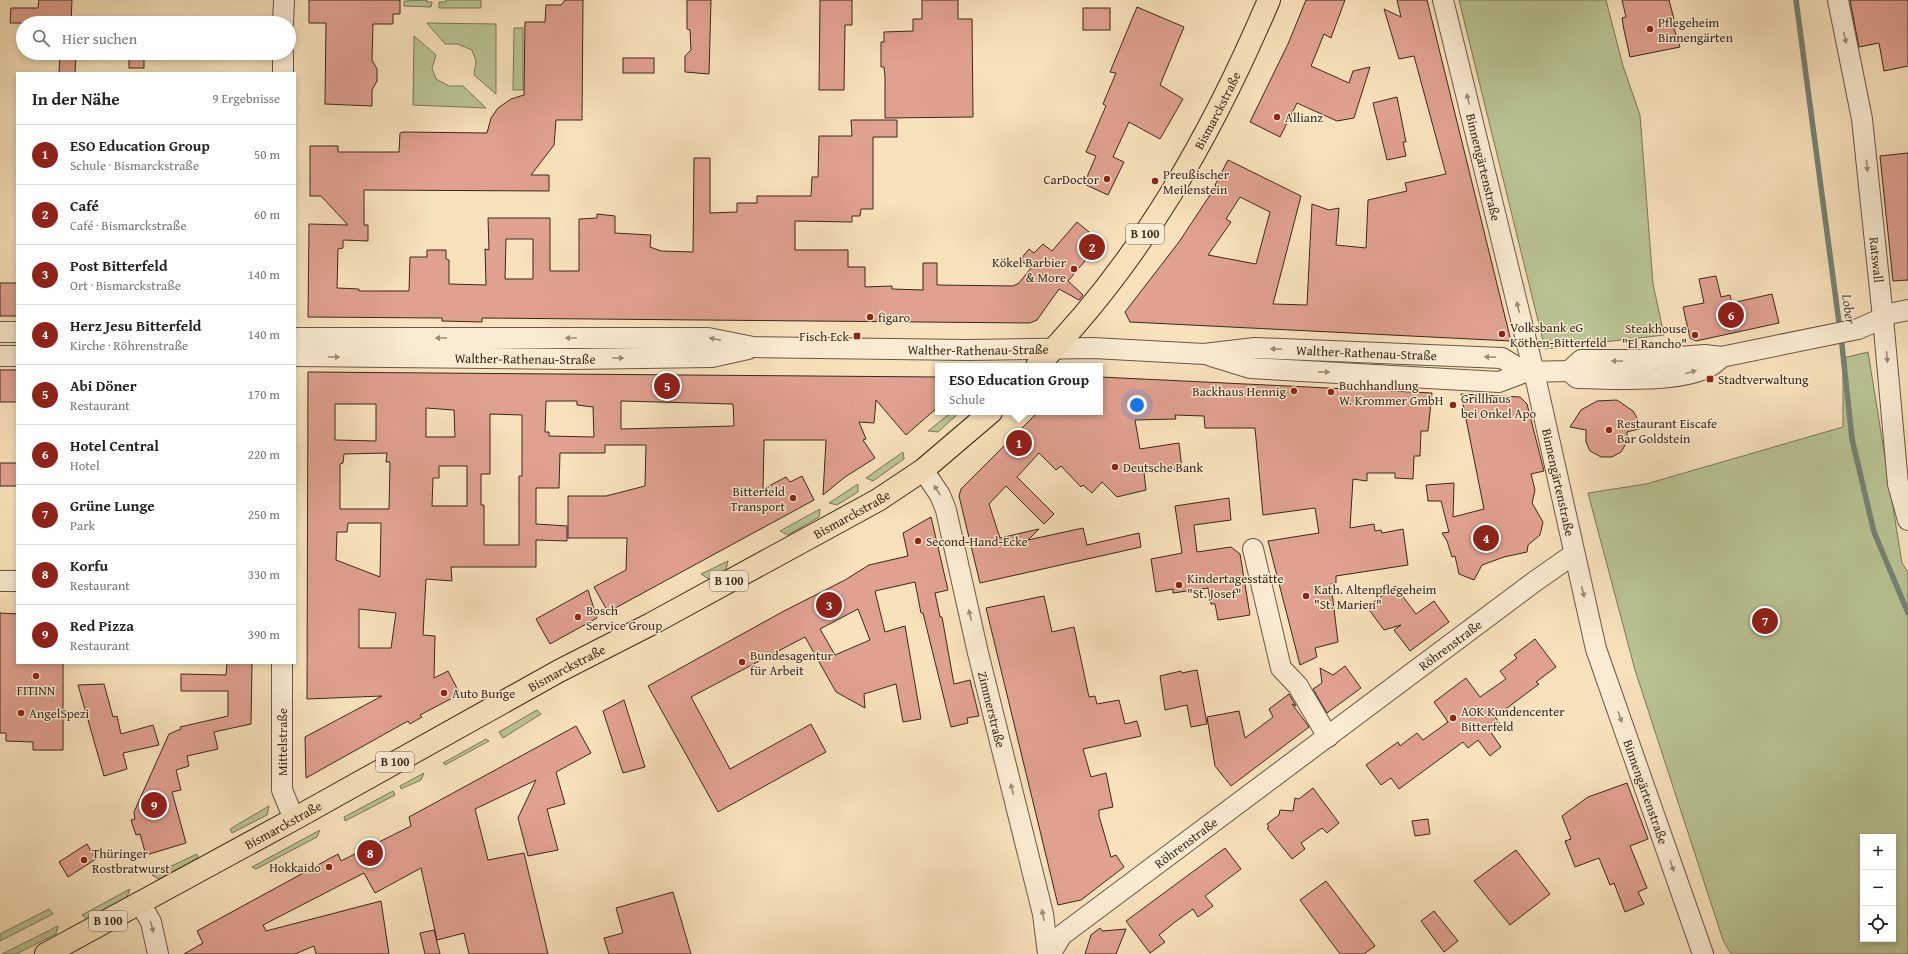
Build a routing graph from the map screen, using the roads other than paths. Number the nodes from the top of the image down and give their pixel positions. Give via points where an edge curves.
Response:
1 (284, 0) edge
2 (1269, 0) edge
3 (1443, 0) edge
4 (1838, 0) edge
5 (283, 16) edge
6 (283, 60) edge
7 (283, 72) edge
8 (1908, 310) edge
9 (1884, 318) junction
10 (0, 332) edge
11 (16, 332) edge
12 (296, 338) edge
13 (753, 347) junction
14 (1054, 349) junction
15 (0, 356) edge
16 (16, 356) edge
17 (296, 356) edge
18 (1040, 363) edge
19 (1530, 372) junction
20 (987, 415) edge
21 (923, 470) junction
22 (1908, 520) edge
23 (1253, 549) dead end
24 (1574, 554) junction
25 (0, 581) edge
26 (16, 581) edge
27 (282, 664) edge
28 (1328, 737) junction
29 (294, 819) junction
30 (140, 903) junction
31 (46, 954) edge
32 (158, 954) edge
33 (1049, 954) edge
34 (1702, 954) edge

1 - 5 street
2 - 14 main road, Bismarckstraße / B 100 via 1244,57 1169,197 1106,288
19 -> 3 street, Binnengärtenstraße
4 -> 9 street, Ratswall via 1862,119
6 - 7 street
8 - 9 street, Walther-Rathenau-Straße via 1888,314
9 - 19 street, Walther-Rathenau-Straße via 1858,329 1721,357 1717,362 1695,371 1657,378 1577,378 1569,371
9 -> 22 street, Ratswall via 1898,484
10 - 11 street
13 -> 12 street, Walther-Rathenau-Straße via 708,338
13 - 14 street, Walther-Rathenau-Straße
17 -> 13 street, Walther-Rathenau-Straße via 571,359 712,357
14 - 18 main road, Bismarckstraße / B 100
14 - 19 street, Walther-Rathenau-Straße via 1093,348 1204,354 1250,368 1499,382
15 - 16 street
19 - 24 street, Binnengärtenstraße via 1576,553
20 - 21 main road, Bismarckstraße / B 100
21 - 29 main road, Bismarckstraße / B 100 via 878,500 651,624 559,671
33 -> 21 street, Zimmerstraße via 1043,914 978,653 946,510 940,495
23 - 28 street via 1281,668 1298,686
24 - 28 street, Röhrenstraße
24 -> 34 street, Binnengärtenstraße via 1596,649
25 - 26 street
27 - 29 street, Mittelstraße via 282,790
28 - 33 street, Röhrenstraße via 1062,935
29 - 30 main road, Bismarckstraße / B 100
30 - 31 main road, Bismarckstraße / B 100
30 -> 32 street via 151,922

